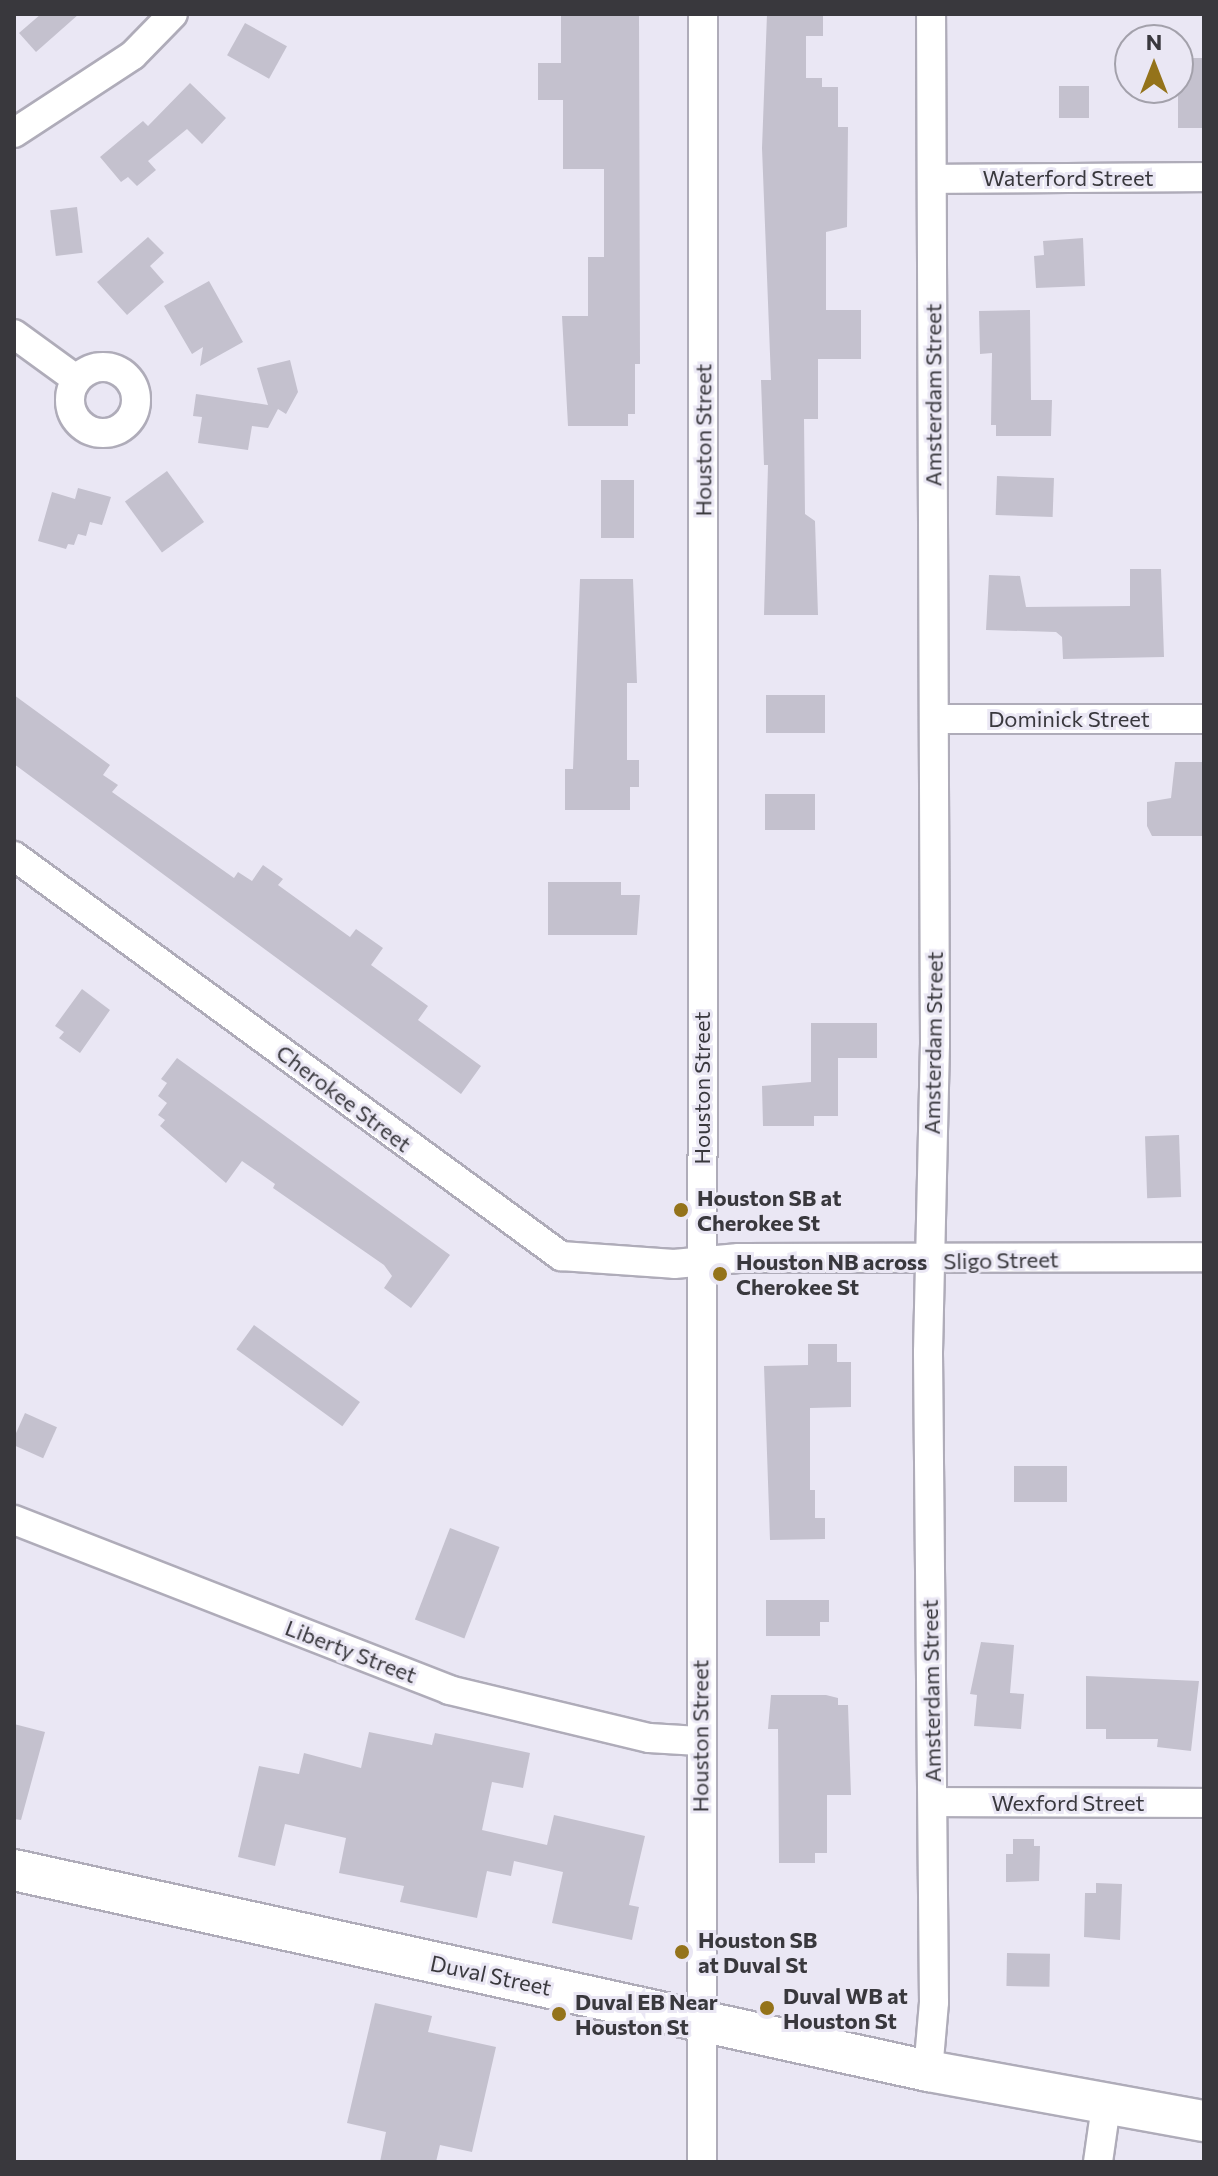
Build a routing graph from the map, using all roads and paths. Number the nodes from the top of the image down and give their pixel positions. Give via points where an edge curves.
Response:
1 (173, 14) edge
2 (703, 14) edge
3 (931, 14) edge
4 (14, 133) edge
5 (1204, 177) edge
6 (932, 179) junction
7 (14, 334) edge
8 (76, 379) dead end
9 (934, 719) junction
10 (1204, 719) edge
11 (14, 856) edge
12 (1204, 1257) edge
13 (930, 1261) junction
14 (702, 1263) junction
15 (14, 1520) edge
16 (699, 1741) junction
17 (933, 1802) junction
18 (1204, 1803) edge
19 (14, 1870) edge
20 (703, 2022) junction
21 (928, 2071) junction
22 (1106, 2106) junction
23 (1204, 2121) edge
24 (702, 2162) edge
25 (1098, 2162) edge

1 - 4 street via 133,55
2 - 14 street, Houston Street
3 - 6 street, Amsterdam Street
5 - 6 street, Waterford Street
6 - 9 street, Amsterdam Street
7 - 8 street
9 - 10 street, Dominick Street
9 - 13 street, Amsterdam Street
11 - 14 street, Cherokee Street via 561,1256
12 - 13 street, Sligo Street
13 - 14 street, Sligo Street via 739,1258
13 - 17 street, Amsterdam Street
14 - 16 street, Houston Street
15 - 16 street, Liberty Street via 449,1690 649,1738
16 - 20 street, Houston Street
17 - 18 street, Wexford Street
17 - 21 street, Amsterdam Street via 934,2002
19 - 20 street, Duval Street
20 - 21 street, Duval Street
20 - 24 street, Houston Street
21 - 22 street, Duval Street
22 - 23 street, Duval Street
22 - 25 street

